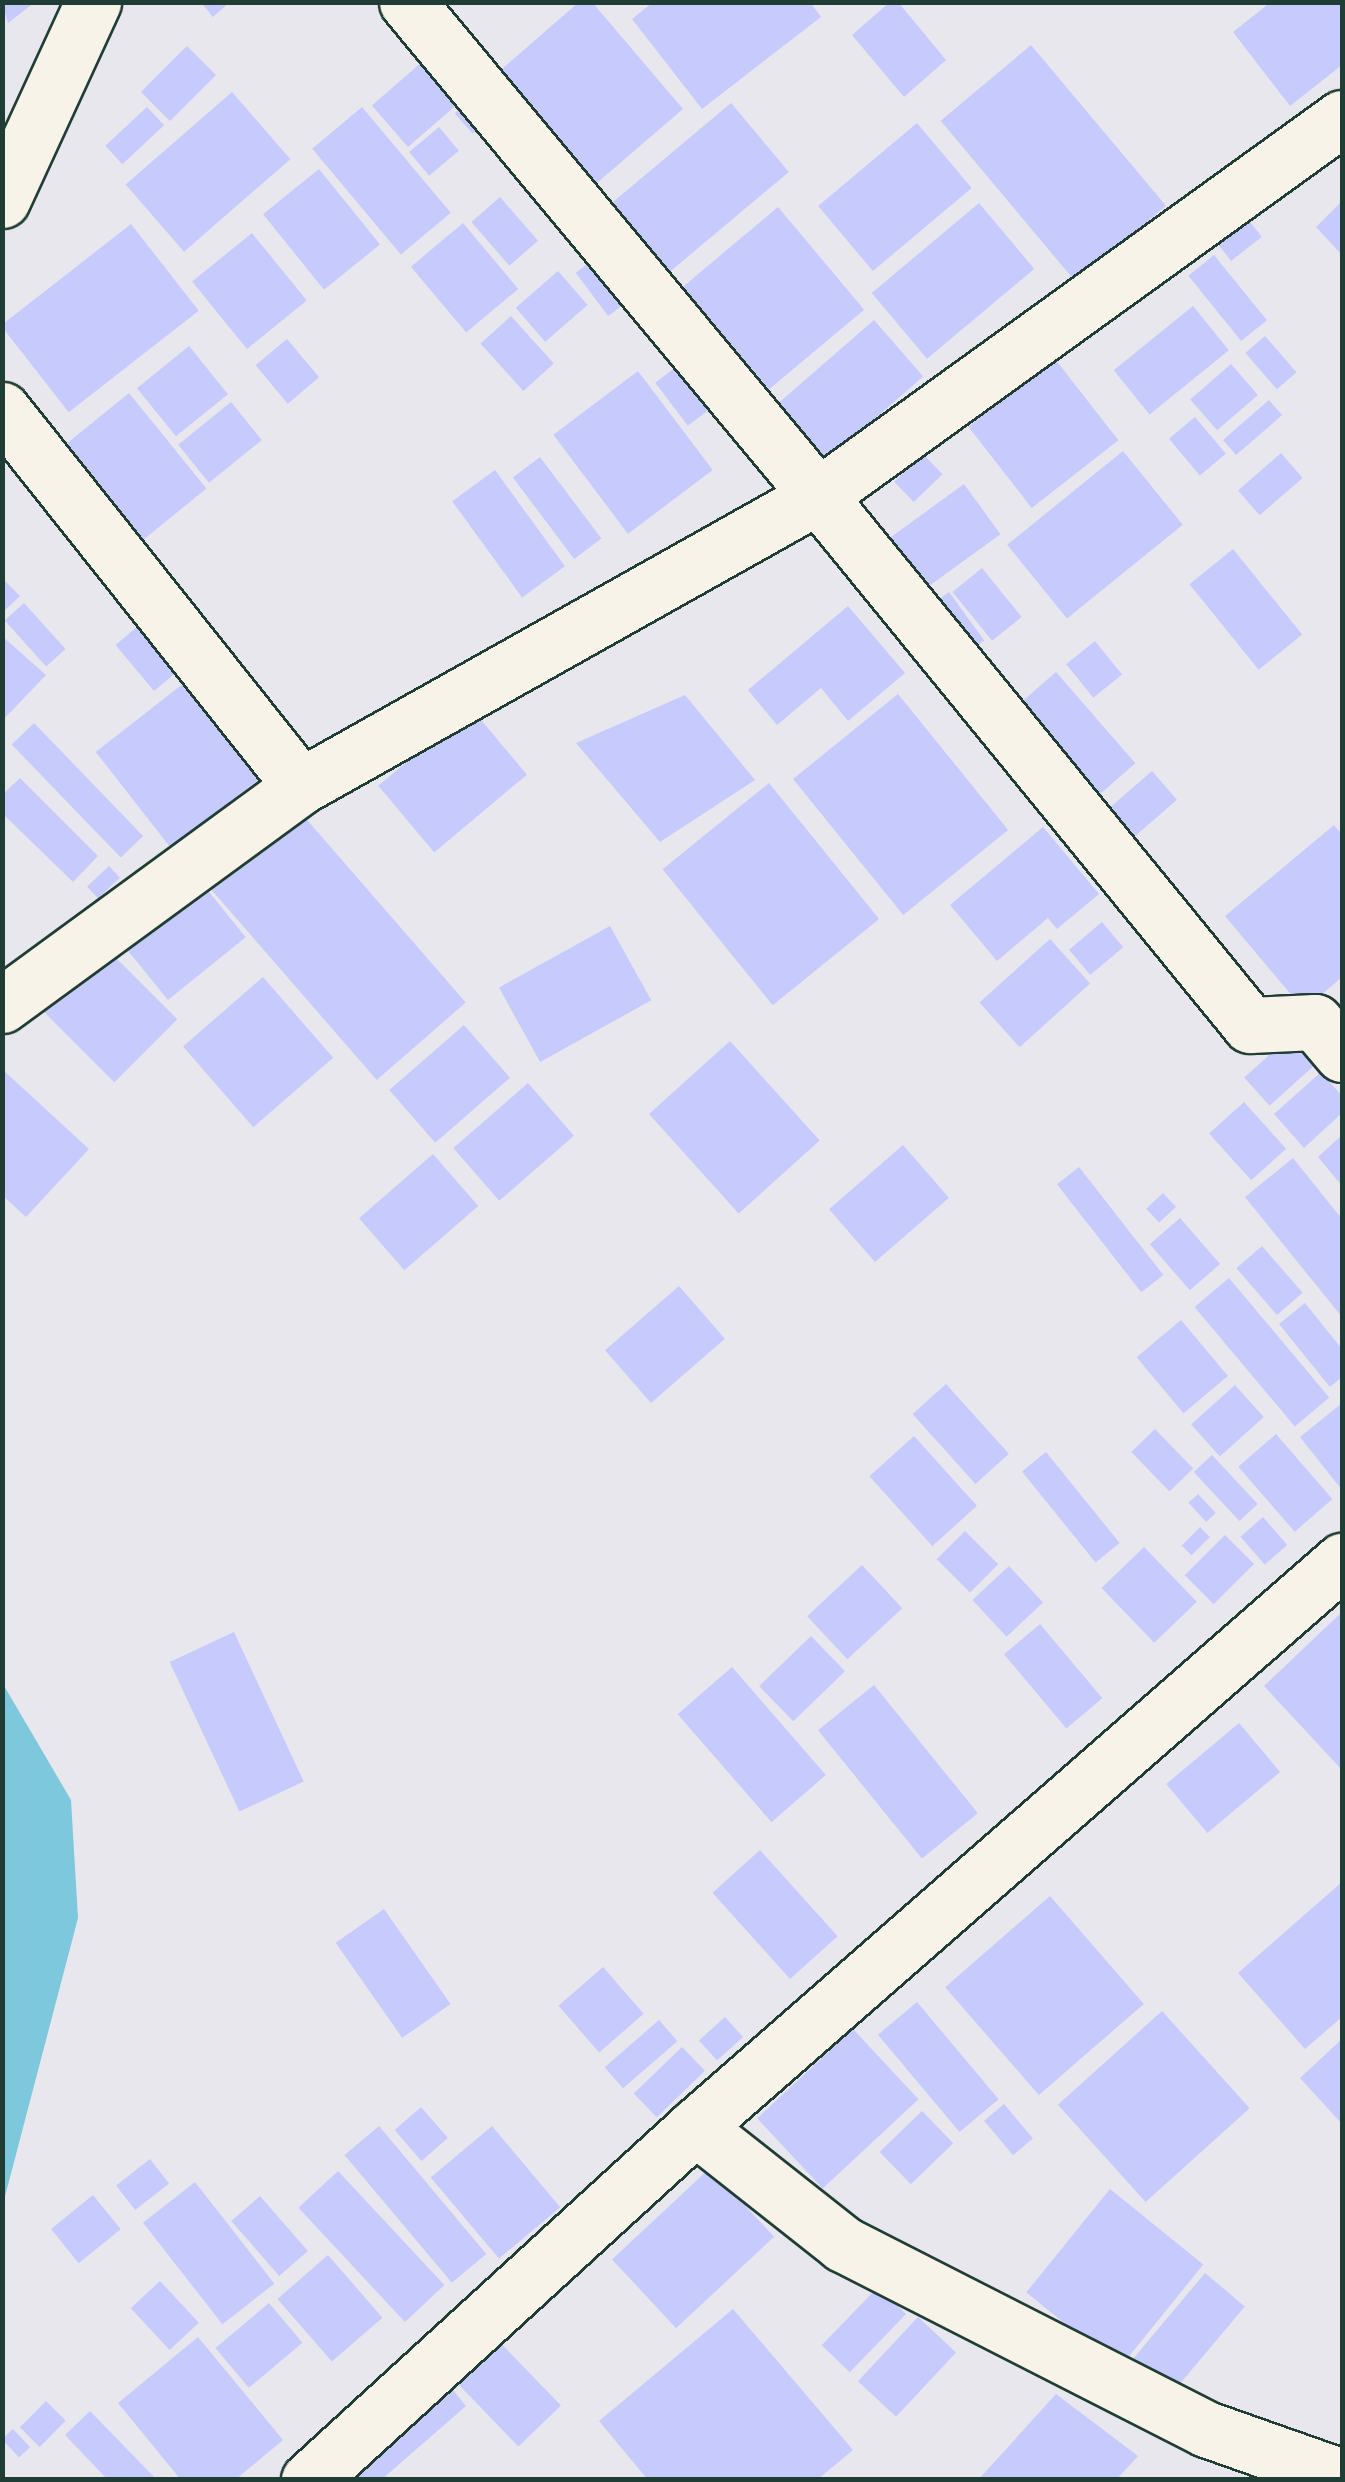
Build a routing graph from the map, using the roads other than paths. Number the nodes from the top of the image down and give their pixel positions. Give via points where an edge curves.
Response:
1 (93, 2) edge
2 (407, 2) edge
3 (1342, 118) edge
4 (2, 200) edge
5 (2, 410) edge
6 (818, 496) junction
7 (301, 786) junction
8 (2, 1005) edge
9 (1342, 1054) edge
10 (1342, 1560) edge
11 (695, 2127) junction
12 (1342, 2478) edge
13 (310, 2480) edge

1 - 4 street
2 - 6 street
3 - 6 street
5 - 7 street
6 - 7 street
6 - 9 street via 1250,1025 1314,1022
7 - 8 street
10 - 11 street
11 - 12 street via 843,2244 1206,2429
11 - 13 street

